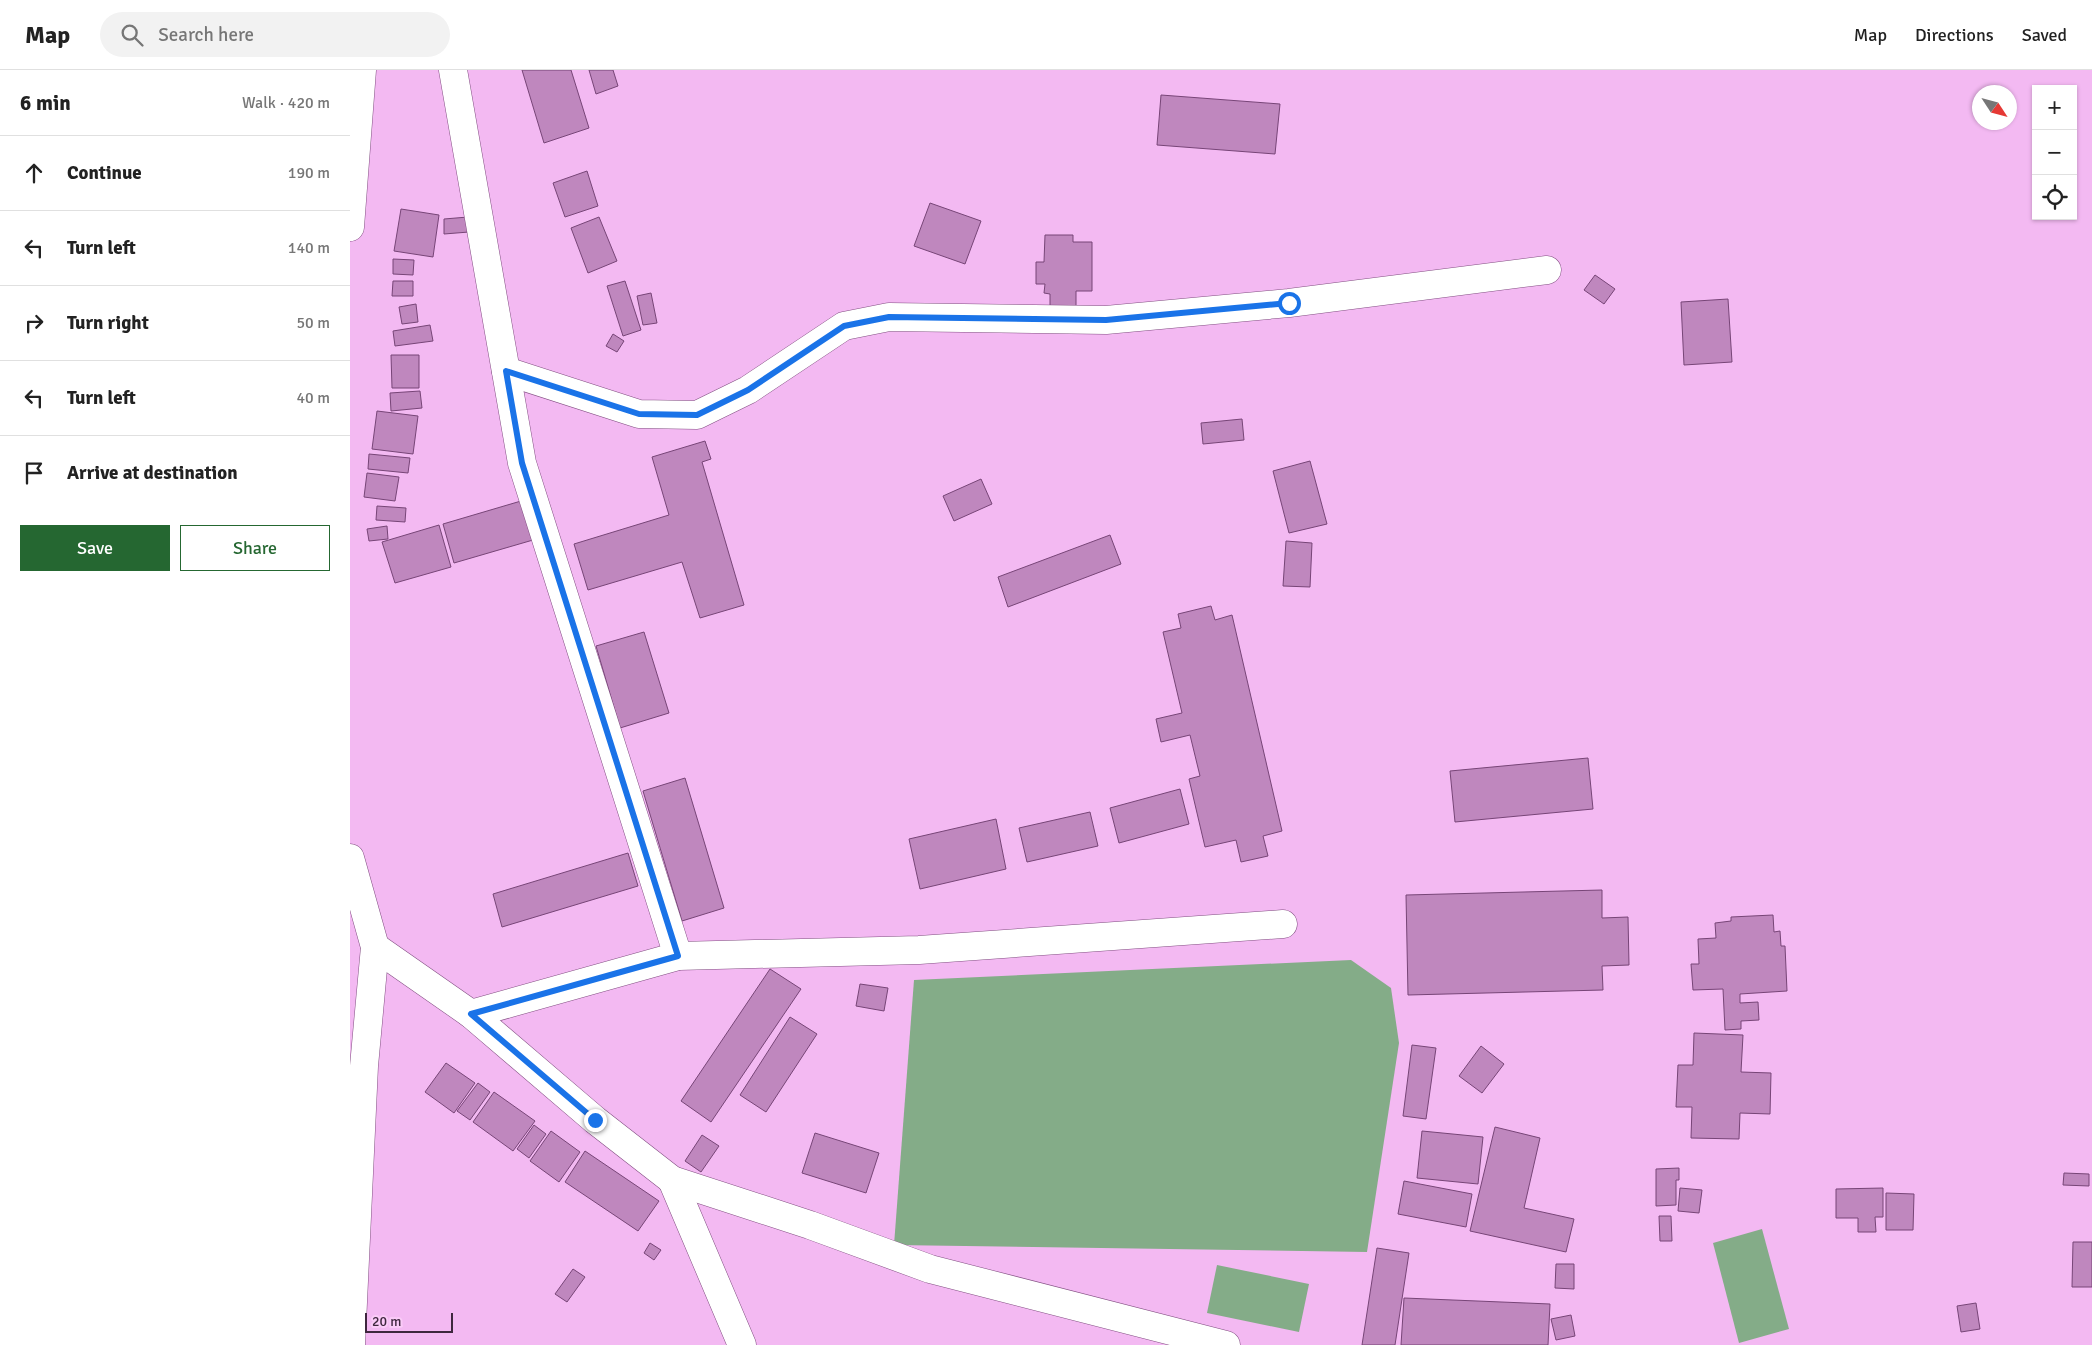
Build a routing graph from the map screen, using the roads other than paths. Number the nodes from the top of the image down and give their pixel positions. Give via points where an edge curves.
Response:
1 (362, 70) edge
2 (453, 70) edge
3 (351, 175) edge
4 (350, 227) edge
5 (1547, 270) dead end
6 (506, 371) junction
7 (350, 858) edge
8 (1283, 924) dead end
9 (375, 947) junction
10 (678, 956) junction
11 (471, 1014) junction
12 (672, 1180) junction
13 (354, 1192) edge
14 (350, 1340) edge
15 (742, 1345) edge
16 (1226, 1345) edge

1 - 3 street
2 - 6 street
3 - 4 street
5 - 6 street via 1289,303 1106,320 889,317 844,326 748,390 697,415 639,414
6 - 10 street via 522,463
7 - 9 street
8 - 10 street via 919,950
9 - 11 street
9 - 13 street
10 - 11 street
11 - 12 street via 595,1120
12 - 15 street
12 - 16 street via 930,1269
13 - 14 street

